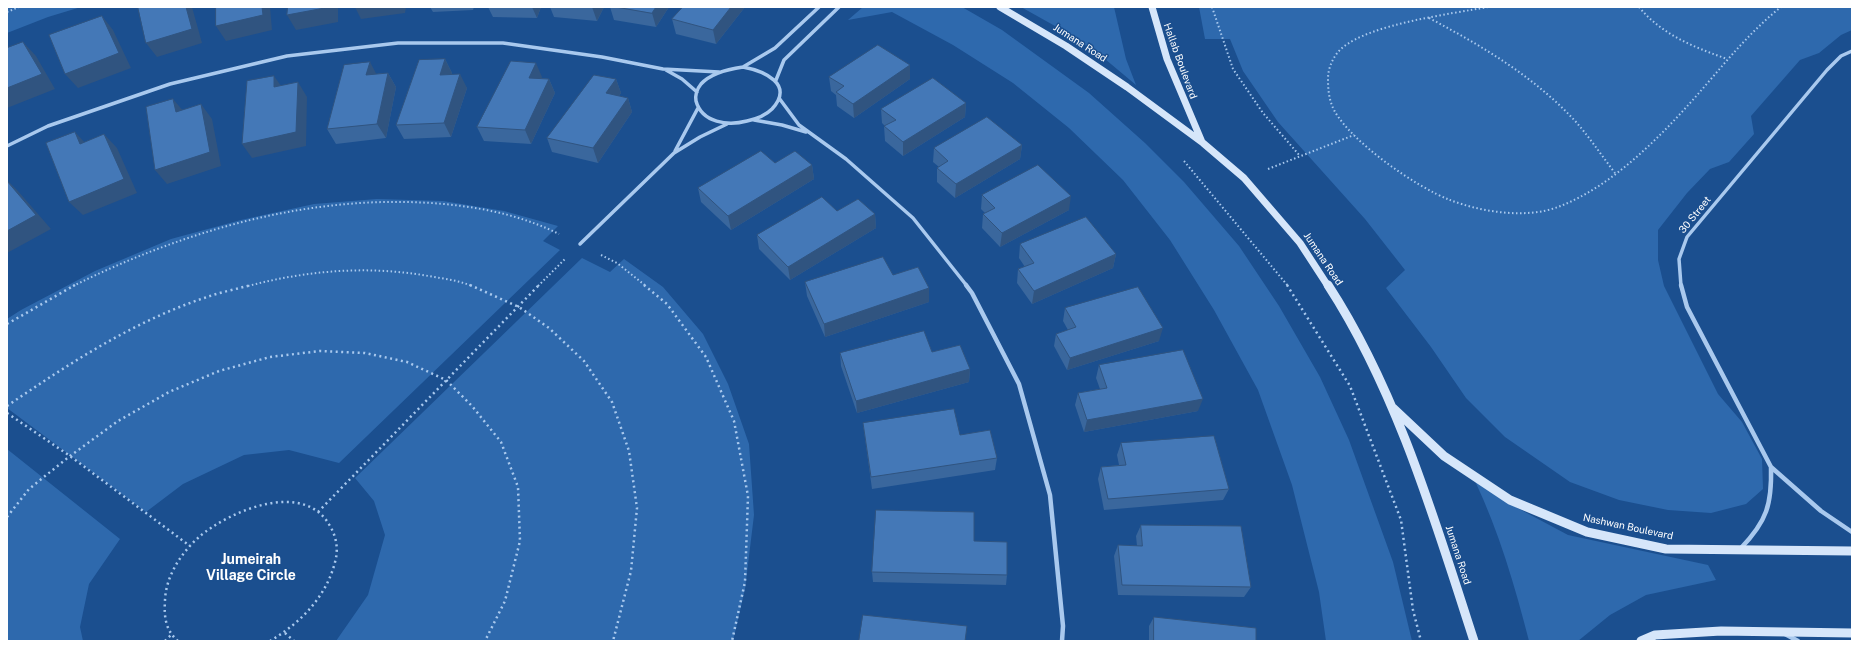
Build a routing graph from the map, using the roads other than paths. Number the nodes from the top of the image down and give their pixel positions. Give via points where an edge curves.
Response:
1 (819, 7) edge
2 (839, 7) edge
3 (1000, 7) edge
4 (1152, 7) edge
5 (1852, 51) edge
6 (743, 67) junction
7 (664, 69) junction
8 (719, 72) junction
9 (776, 80) junction
10 (697, 92) junction
11 (779, 98) junction
12 (698, 108) junction
13 (754, 120) junction
14 (727, 123) junction
15 (808, 133) junction
16 (1203, 143) junction
17 (7, 146) edge
18 (674, 153) junction
19 (580, 244) road end
20 (1391, 406) junction
21 (1771, 467) junction
22 (1852, 532) edge
23 (1740, 549) junction
24 (1852, 551) edge
25 (1782, 632) junction
26 (1852, 634) edge
27 (1062, 641) edge
28 (1474, 641) edge
29 (1641, 641) edge
30 (1798, 641) edge

1 - 6 street via 770,54
2 - 9 street via 784,60
3 - 16 street, Jumana Road via 1066,46
4 - 16 street, Hallab Boulevard via 1175,81
5 - 21 street, 30 Street via 1841,56 1827,70 1695,228 1683,244 1678,262 1679,284 1687,307
6 - 8 street
6 - 9 street via 762,71
7 - 8 street
7 - 10 street via 682,79
7 - 17 street via 503,43 398,43 287,56 170,84 48,126
8 - 10 street via 702,84
9 - 11 street via 780,89
10 - 12 street
11 - 13 street via 766,115
11 - 15 street via 791,116
12 - 14 street via 714,121
12 - 18 street
13 - 14 street
13 - 15 street
14 - 18 street
15 - 27 street via 846,159 913,218 972,293 1019,384 1050,495 1063,626
16 - 20 street, Jumana Road via 1244,178 1300,243 1349,318
18 - 19 street
20 - 23 street, Nashwan Boulevard via 1444,456 1510,500 1587,532 1666,549
20 - 28 street, Jumana Road via 1436,523
21 - 22 street, 30 Street via 1811,502
21 - 23 street, 30 Street via 1773,490 1768,512 1757,532
23 - 24 street, Nashwan Boulevard
25 - 26 street
25 - 29 street via 1659,634
25 - 30 street

